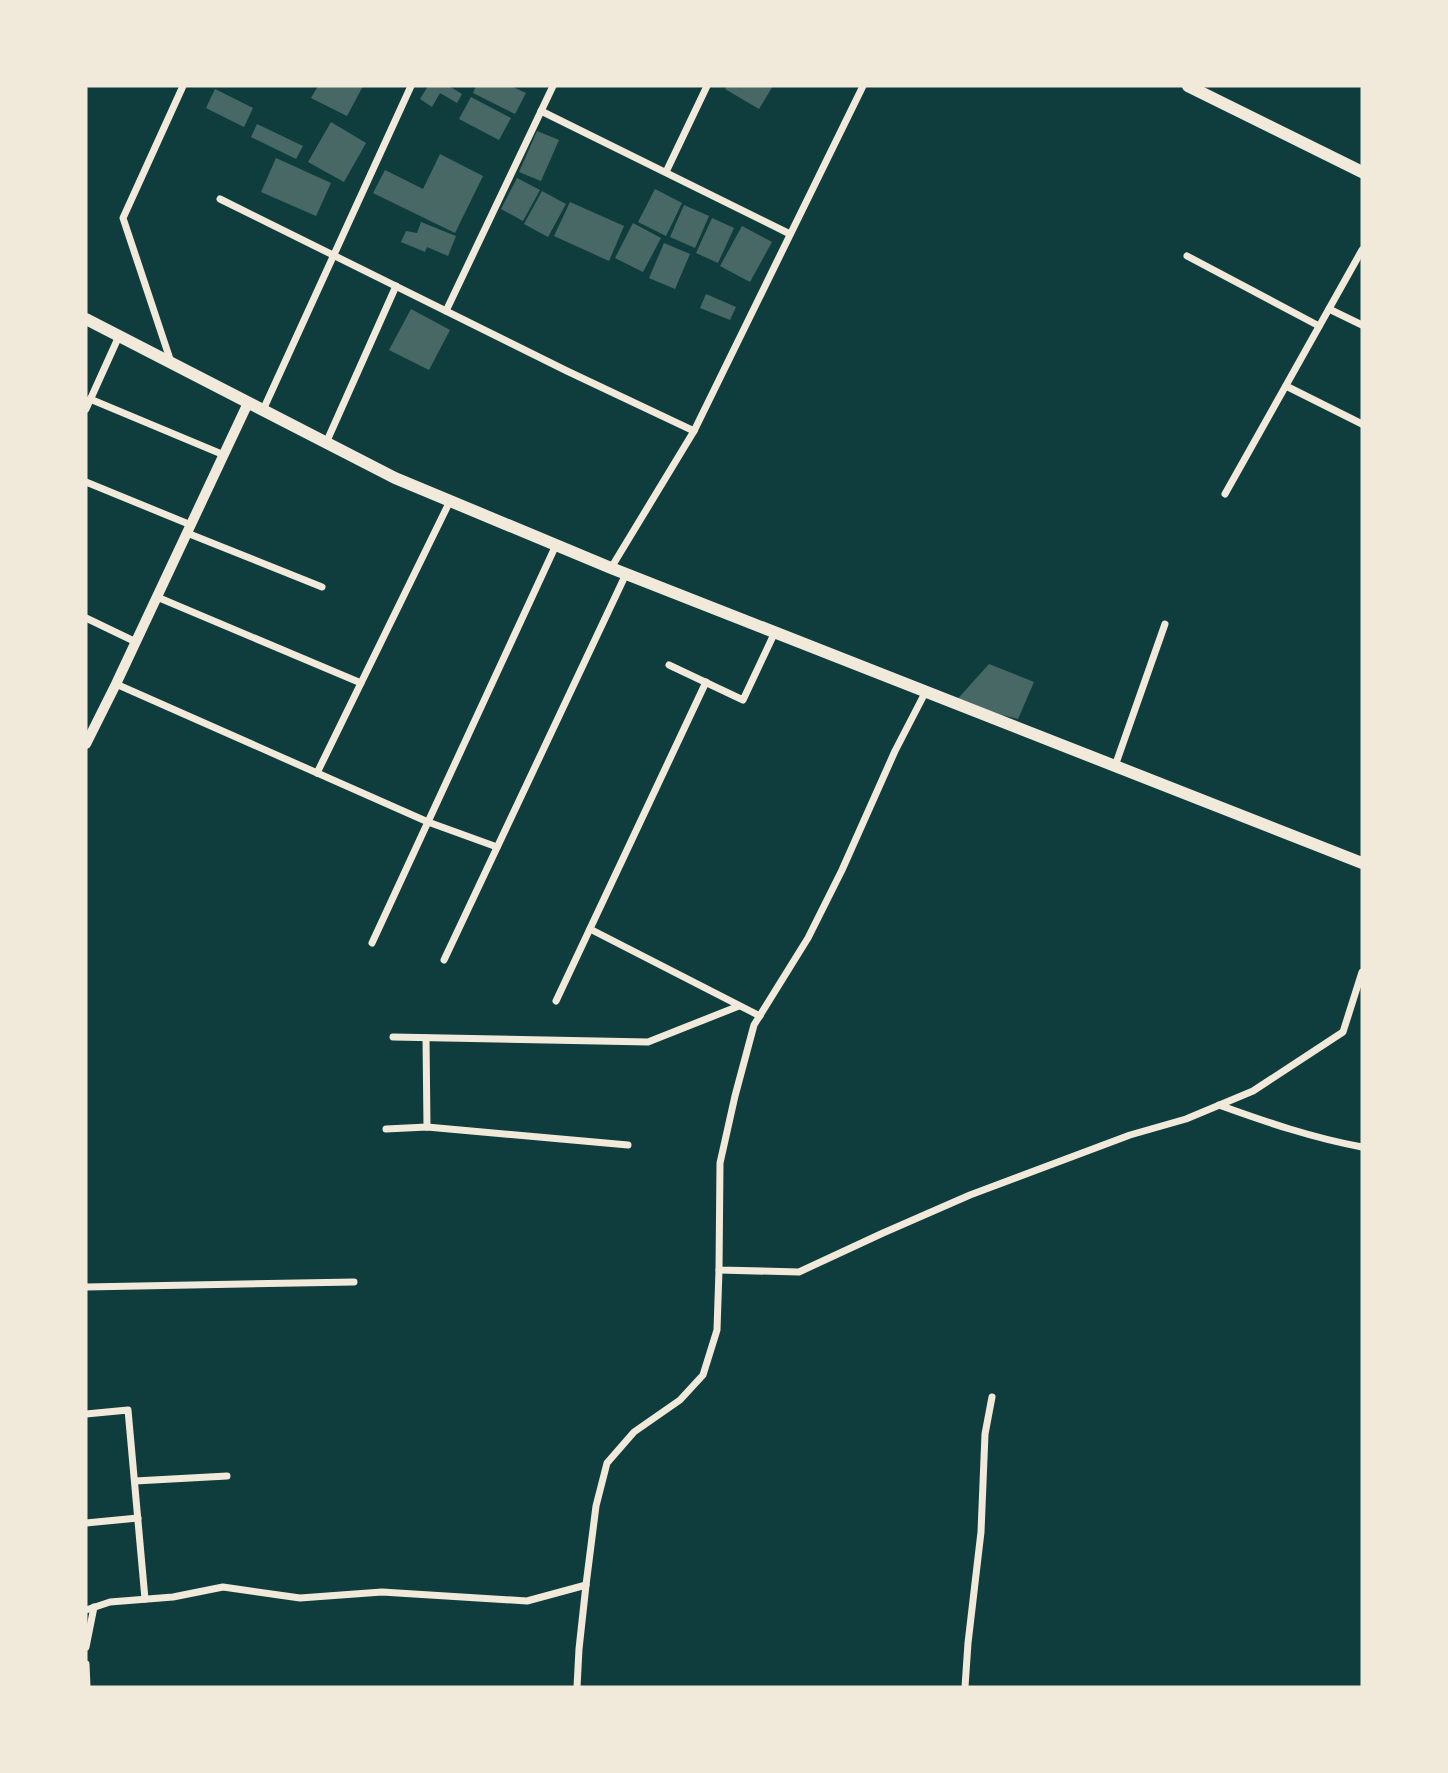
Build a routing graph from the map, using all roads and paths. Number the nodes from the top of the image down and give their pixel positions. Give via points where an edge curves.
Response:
1 (183, 86) edge
2 (411, 86) edge
3 (553, 86) edge
4 (707, 86) edge
5 (863, 86) edge
6 (1188, 86) edge
7 (541, 111) junction
8 (666, 172) junction
9 (1362, 172) edge
10 (220, 199) dead end
11 (790, 234) junction
12 (1362, 250) edge
13 (333, 255) junction
14 (1187, 256) dead end
15 (396, 286) junction
16 (1329, 309) junction
17 (446, 311) junction
18 (86, 319) edge
19 (1362, 325) edge
20 (1319, 326) junction
21 (119, 336) junction
22 (172, 363) junction
23 (1286, 386) junction
24 (90, 399) junction
25 (248, 403) junction
26 (86, 409) edge
27 (263, 410) junction
28 (1362, 424) edge
29 (694, 430) junction
30 (326, 443) junction
31 (224, 455) junction
32 (86, 482) edge
33 (1225, 494) dead end
34 (450, 501) junction
35 (189, 529) junction
36 (556, 545) junction
37 (611, 568) junction
38 (626, 574) junction
39 (322, 587) dead end
40 (157, 597) junction
41 (86, 618) edge
42 (1165, 624) dead end
43 (775, 632) junction
44 (136, 642) junction
45 (669, 665) dead end
46 (706, 682) junction
47 (361, 683) junction
48 (116, 684) junction
49 (926, 691) junction
50 (86, 744) edge
51 (1115, 766) junction
52 (317, 773) junction
53 (428, 821) junction
54 (497, 847) junction
55 (1362, 863) edge
56 (590, 929) junction
57 (372, 943) dead end
58 (444, 960) dead end
59 (1362, 972) edge
60 (556, 1001) dead end
61 (739, 1006) junction
62 (760, 1016) junction
63 (393, 1038) dead end
64 (426, 1038) junction
65 (1219, 1105) junction
66 (427, 1127) junction
67 (386, 1129) dead end
68 (628, 1145) dead end
69 (1362, 1147) edge
70 (719, 1270) junction
71 (354, 1282) dead end
72 (86, 1287) edge
73 (992, 1397) dead end
74 (86, 1415) edge
75 (227, 1476) dead end
76 (135, 1481) junction
77 (138, 1518) junction
78 (86, 1523) edge
79 (586, 1585) junction
80 (145, 1599) junction
81 (94, 1607) junction
82 (86, 1610) edge
83 (86, 1647) edge
84 (86, 1664) edge
85 (87, 1687) edge
86 (577, 1687) edge
87 (965, 1687) edge

1 - 22 street via 123,218
2 - 13 street
3 - 7 street
4 - 8 street
5 - 11 street
6 - 9 main road
7 - 8 street
7 - 17 street
8 - 11 street
10 - 13 street
11 - 29 street
12 - 16 street
13 - 15 street
13 - 27 street
14 - 20 street
15 - 17 street
15 - 30 street
16 - 19 street
16 - 20 street
17 - 29 street
18 - 21 main road
20 - 23 street
21 - 22 main road
21 - 24 street
22 - 25 main road
23 - 28 street
23 - 33 street
24 - 26 street
24 - 31 street
25 - 27 main road
25 - 31 street
27 - 30 main road
29 - 37 street
30 - 34 main road
31 - 35 street
32 - 35 street
34 - 36 main road
34 - 47 street
35 - 39 street
35 - 40 street
36 - 37 main road
36 - 53 street
37 - 38 main road
38 - 43 main road
38 - 54 street
40 - 44 street
40 - 47 street
41 - 44 street
42 - 51 street
43 - 46 street via 743,700
43 - 49 main road
44 - 48 street
45 - 46 street
46 - 56 street
47 - 52 street
48 - 50 street
48 - 52 street
49 - 51 main road
49 - 62 street via 808,938
51 - 55 main road
52 - 53 street
53 - 54 street
53 - 57 street
54 - 58 street
56 - 60 street
56 - 61 street
59 - 65 street via 1343,1032 1253,1091
61 - 62 street
61 - 64 street via 648,1042
62 - 70 street via 720,1163
63 - 64 street
64 - 66 street
65 - 69 street via 1284,1128
65 - 70 street via 970,1195 799,1272
66 - 67 street
66 - 68 street
70 - 79 street via 717,1330 703,1375 680,1400 634,1432 607,1463 596,1506
71 - 72 street
73 - 87 street via 985,1434 981,1532
74 - 76 street via 128,1410
75 - 76 street
76 - 77 street
77 - 78 street
77 - 80 street
79 - 80 street via 527,1601 382,1592 300,1598 223,1587
79 - 86 street
80 - 81 street
81 - 82 street
81 - 83 street
84 - 85 street

